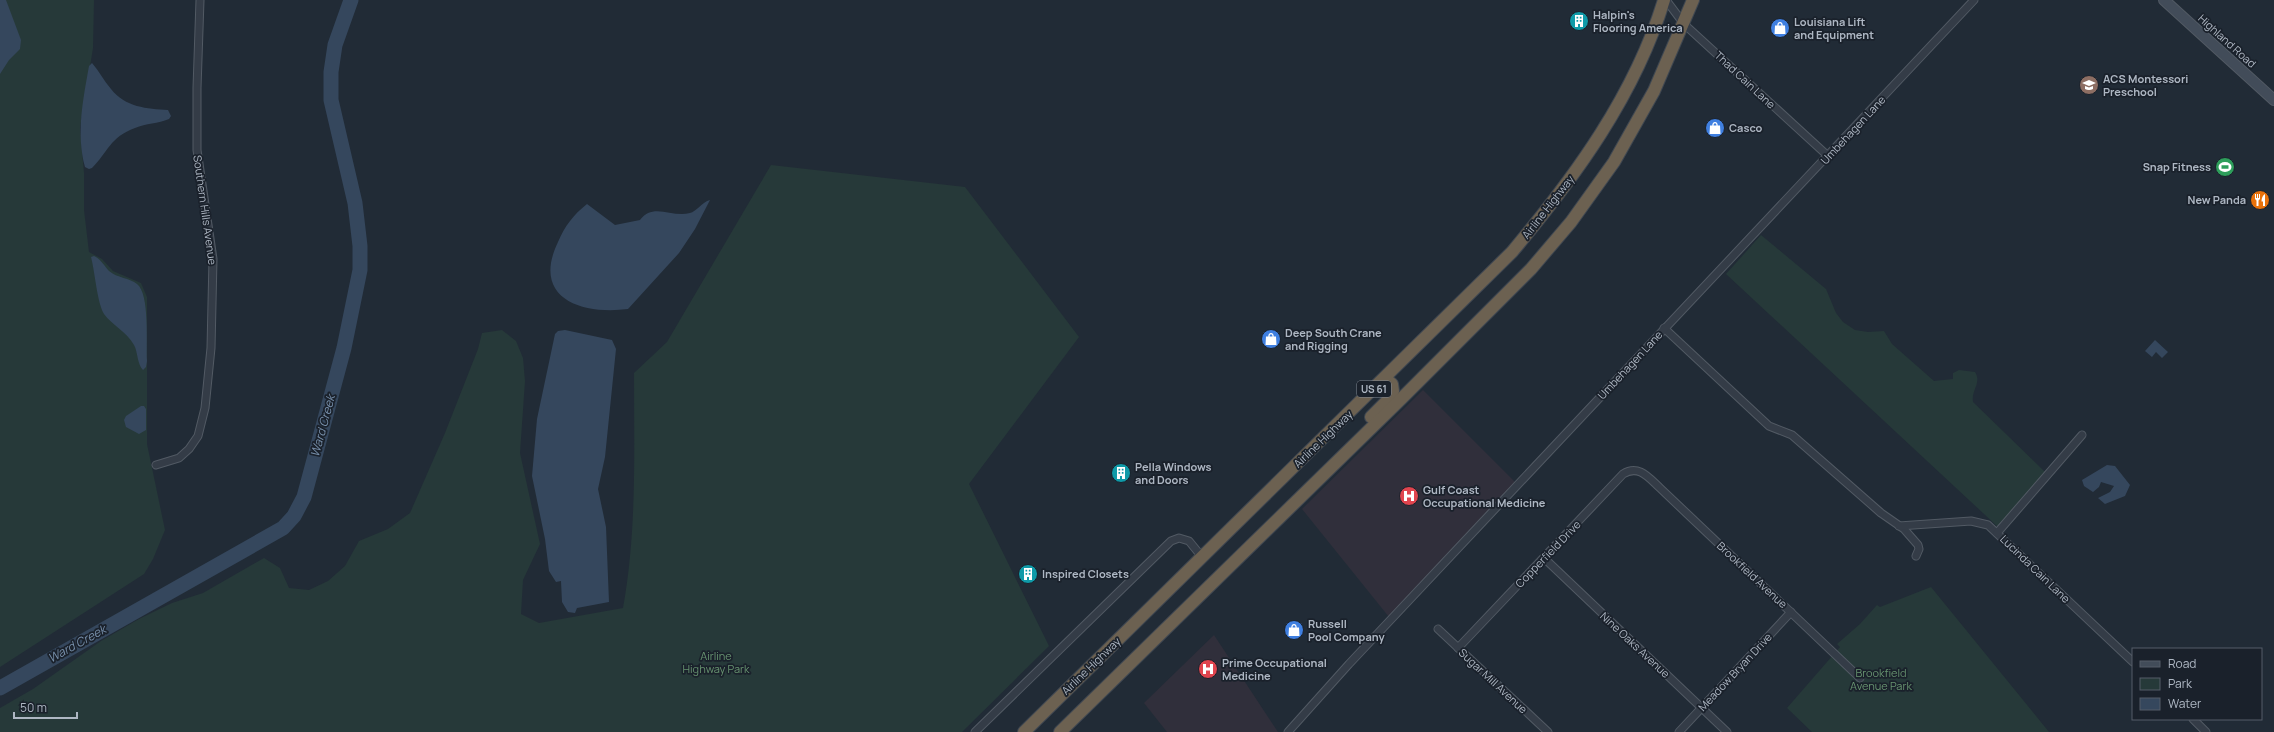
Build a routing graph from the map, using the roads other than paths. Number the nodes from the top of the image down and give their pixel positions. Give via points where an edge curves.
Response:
1 (200, 0) edge
2 (1665, 0) edge
3 (1693, 0) edge
4 (1974, 0) edge
5 (2164, 0) edge
6 (1684, 24) junction
7 (2274, 100) edge
8 (1828, 156) junction
9 (1664, 328) junction
10 (1385, 378) junction
11 (2082, 435) dead end
12 (156, 465) dead end
13 (1643, 472) joint
14 (1899, 526) junction
15 (1268, 527) junction
16 (1997, 532) junction
17 (1916, 556) dead end
18 (1202, 557) junction
19 (1544, 558) junction
20 (1791, 612) junction
21 (1438, 629) dead end
22 (1458, 648) junction
23 (2132, 661) edge
24 (1860, 678) dead end
25 (1702, 708) junction
26 (2194, 720) edge
27 (975, 732) edge
28 (1024, 732) edge
29 (1060, 732) edge
30 (1288, 732) edge
31 (1548, 732) edge
32 (1679, 732) edge
33 (1727, 732) edge
34 (2206, 732) edge

1 - 12 street, Southern Hills Avenue via 197,150 213,260 211,348 205,408 198,436 179,458
2 - 6 street, Thad Cain Lane
2 - 10 highway, Airline Highway / US 61 via 1619,102 1577,170 1512,252
3 - 6 highway, US 61
4 - 8 street, Umbehagen Lane
5 - 7 main road, Highland Road
6 - 8 street, Thad Cain Lane
6 - 15 highway, US 61 via 1654,91 1614,162 1571,222 1530,270
8 - 9 street, Umbehagen Lane
9 - 14 street via 1769,426 1792,435
9 - 30 street, Umbehagen Lane
10 - 15 highway via 1393,388 1390,398 1305,481
10 - 18 highway, Airline Highway / US 61
11 - 16 street, Lucinda Cain Lane
13 - 19 street, Copperfield Drive via 1634,470 1623,474
13 - 20 street, Brookfield Avenue
14 - 16 street via 1971,521 1988,526
14 - 17 street via 1918,545
15 - 29 highway, US 61
16 - 23 street, Lucinda Cain Lane
18 - 27 street via 1189,541 1179,538 1170,541
18 - 28 highway, Airline Highway / US 61
19 - 22 street, Copperfield Drive
19 - 25 street, Nine Oaks Avenue
20 - 24 street, Brookfield Avenue
20 - 25 street, Meadow Bryan Drive
21 - 22 street, Sugar Mill Avenue
22 - 31 street, Sugar Mill Avenue
25 - 32 street, Meadow Bryan Drive
25 - 33 street, Nine Oaks Avenue
26 - 34 street

